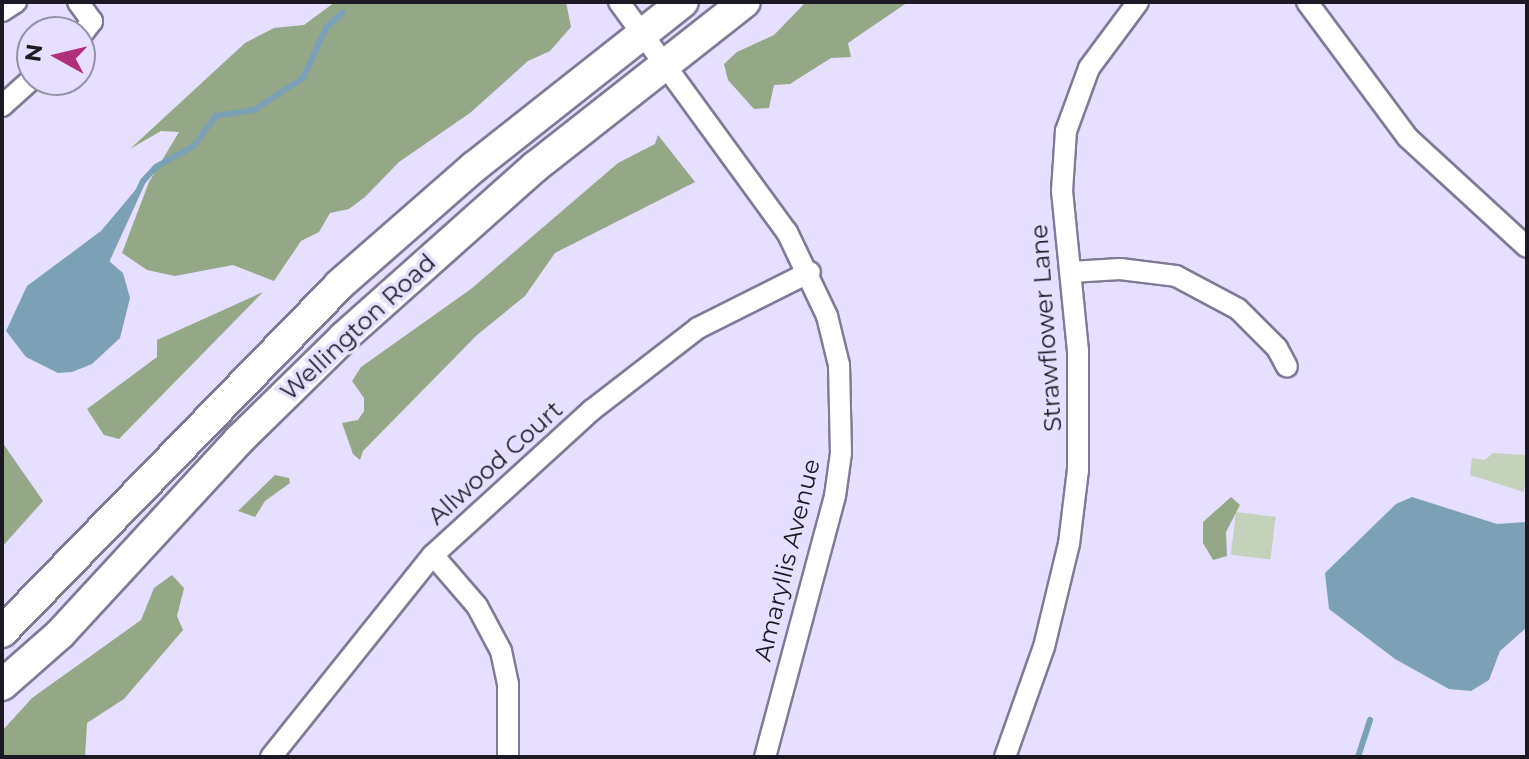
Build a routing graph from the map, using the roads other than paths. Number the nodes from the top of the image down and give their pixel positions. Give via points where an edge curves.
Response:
1 (16, 2) edge
2 (619, 2) edge
3 (683, 2) edge
4 (745, 2) edge
5 (1138, 2) edge
6 (1307, 2) edge
7 (2, 11) edge
8 (652, 47) junction
9 (1527, 247) edge
10 (810, 272) junction
11 (1071, 272) junction
12 (1287, 367) dead end
13 (433, 555) junction
14 (2, 632) edge
15 (2, 685) edge
16 (271, 757) edge
17 (508, 757) edge
18 (765, 757) edge
19 (1005, 757) edge

1 - 7 street
2 - 8 street, Amaryllis Avenue
3 - 8 main road, Wellington Road
4 - 8 main road, Wellington Road
5 - 11 street, Strawflower Lane via 1089,68 1068,120 1062,171
6 - 9 street via 1408,138
8 - 10 street, Amaryllis Avenue via 755,184
8 - 14 main road, Wellington Road via 474,167 339,285
8 - 15 main road, Wellington Road via 535,167 344,337 239,440 60,634
10 - 13 street, Allwood Court via 730,308 634,374
10 - 18 street, Amaryllis Avenue via 839,365 841,453 835,496
11 - 12 street via 1142,270 1176,276 1238,309 1277,348
11 - 19 street, Strawflower Lane via 1081,403 1071,528 1044,647
13 - 16 street, Allwood Court
13 - 17 street via 477,606 501,651 508,684

